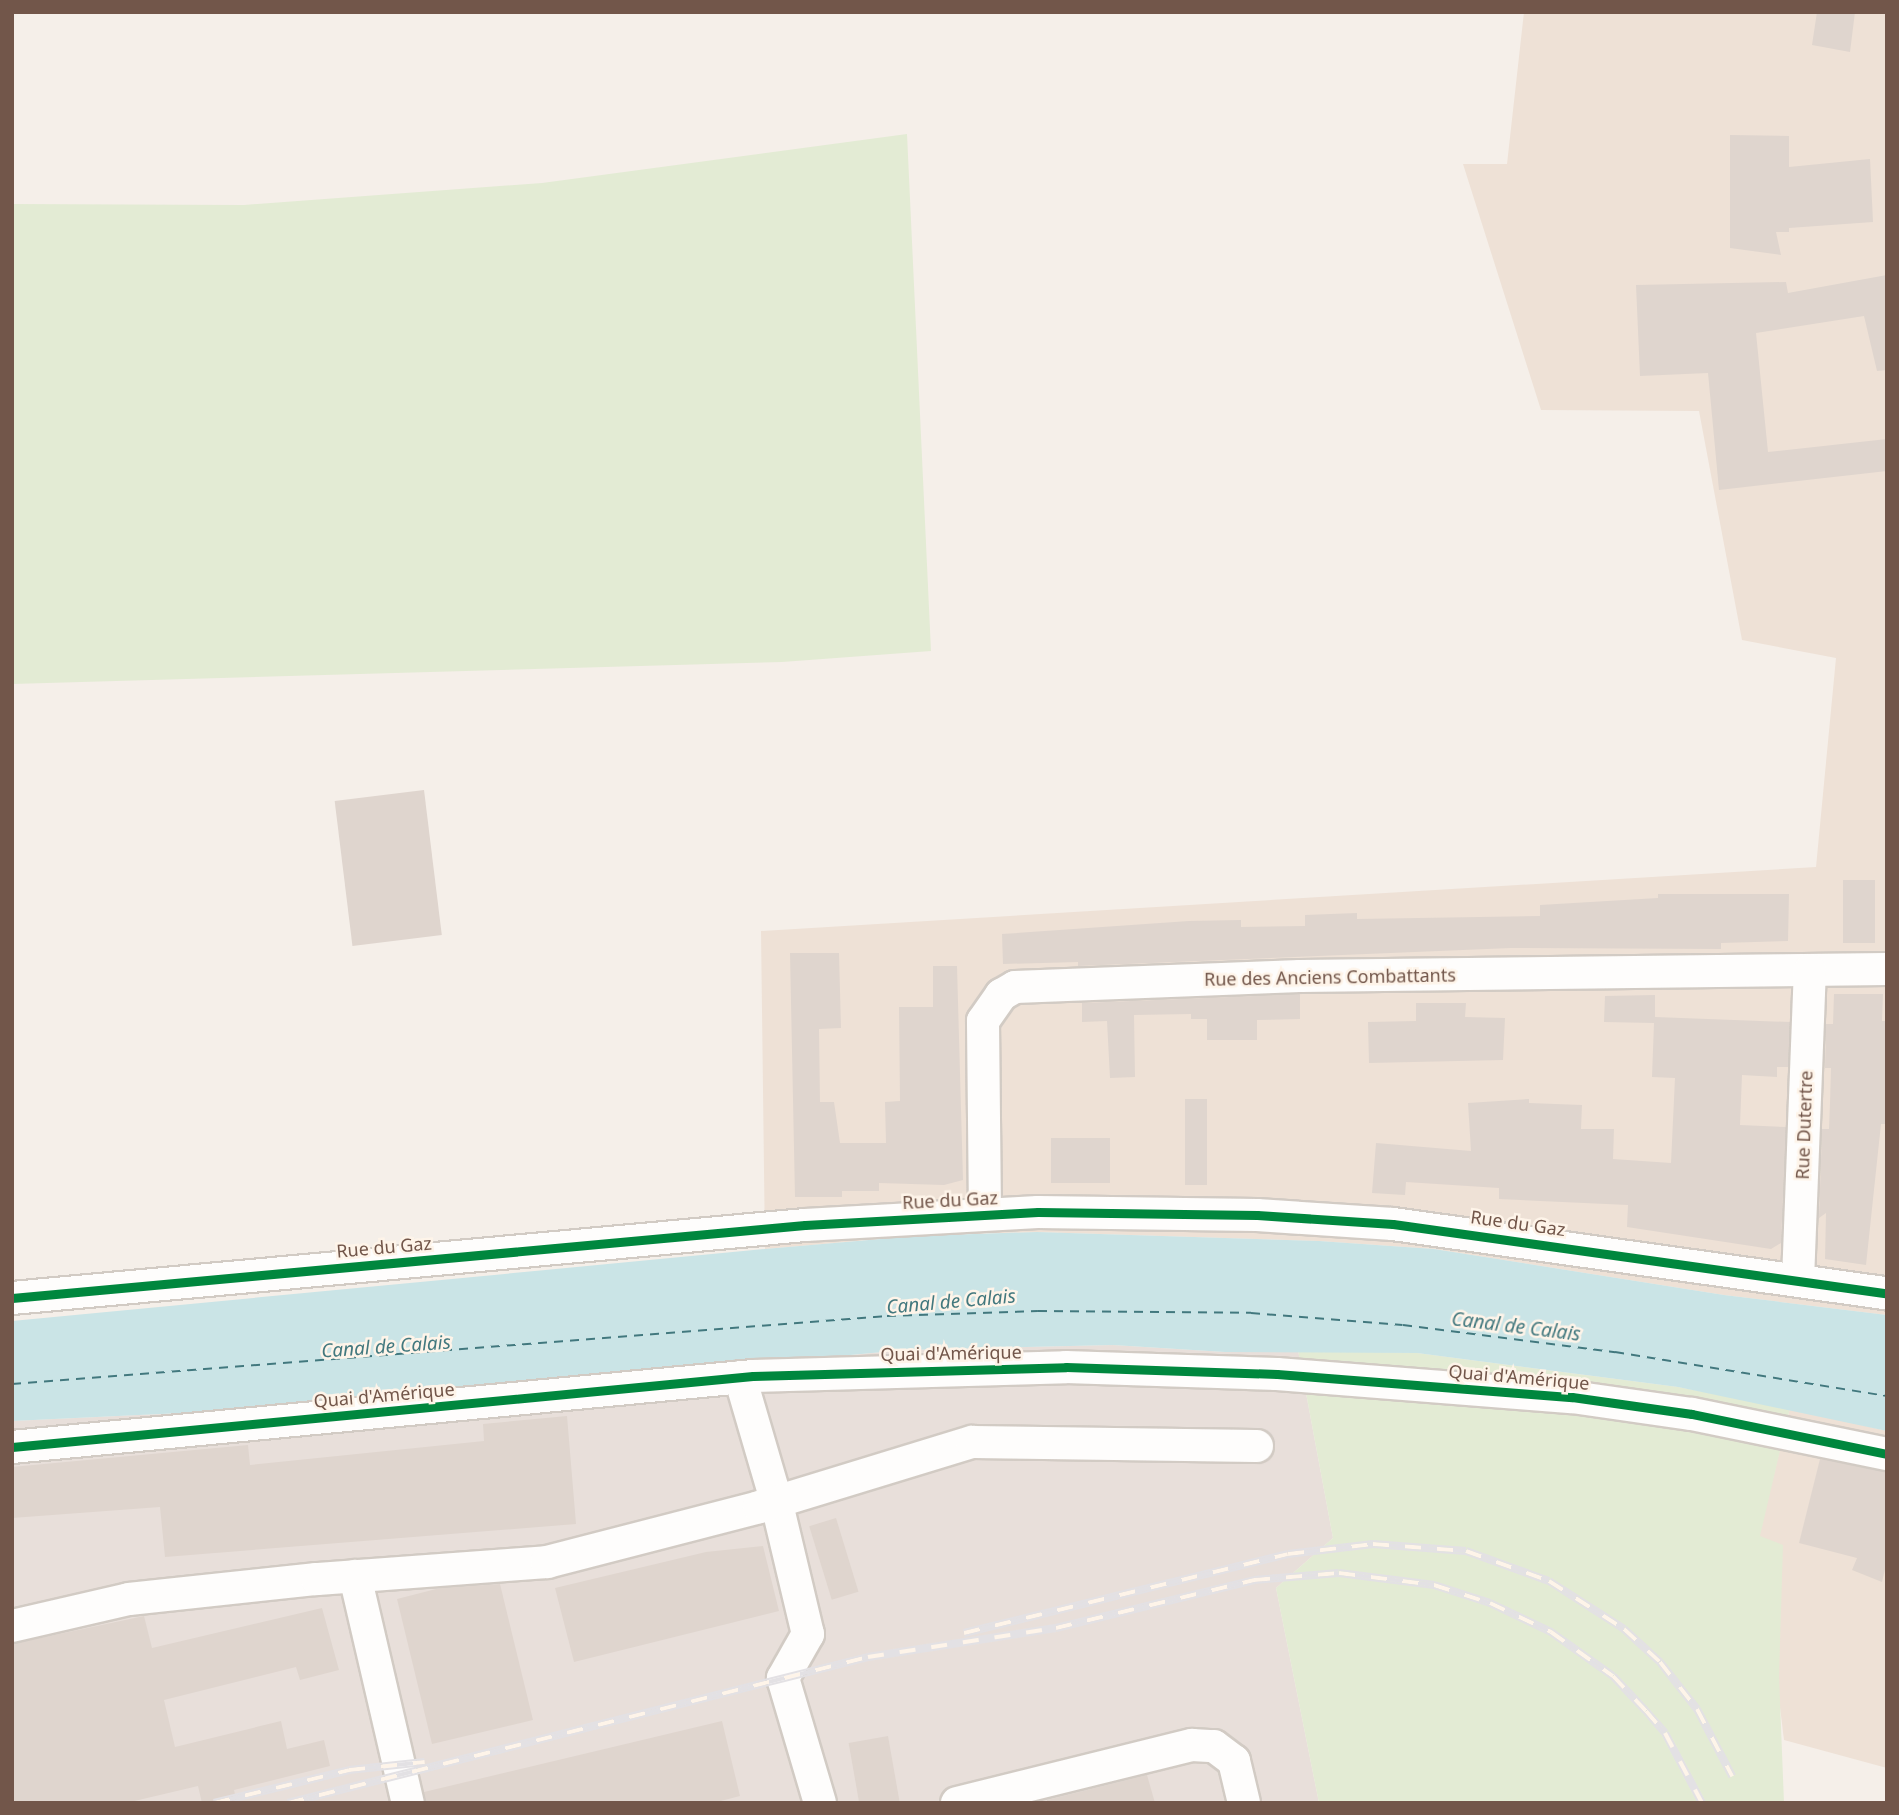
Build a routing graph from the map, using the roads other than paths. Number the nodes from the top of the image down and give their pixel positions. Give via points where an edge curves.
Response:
1 (1887, 969) edge
2 (1810, 970) junction
3 (985, 1214) junction
4 (1798, 1280) junction
5 (1887, 1293) edge
6 (12, 1298) edge
7 (740, 1377) junction
8 (1256, 1446) dead end
9 (12, 1447) edge
10 (1887, 1454) edge
11 (776, 1500) junction
12 (355, 1576) junction
13 (12, 1626) edge
14 (408, 1803) edge
15 (820, 1803) edge
16 (957, 1803) edge
17 (1244, 1803) edge

1 - 2 street, Rue des Anciens Combattants
2 - 3 street, Rue des Anciens Combattants via 1300,976 1015,987 1001,995 983,1021
2 - 4 street, Rue Dutertre
3 - 4 street, Rue du Gaz via 1186,1213 1393,1224
3 - 6 street, Rue du Gaz via 765,1229
4 - 5 street, Rue du Gaz
7 - 9 street, Quai d'Amérique
7 - 10 street, Quai d'Amérique via 1052,1367 1290,1375 1606,1401
7 - 11 street
8 - 11 street via 972,1443
11 - 12 street via 547,1562
11 - 15 street via 808,1634 783,1678
12 - 13 street via 129,1599
12 - 14 street
16 - 17 street via 1192,1745 1214,1746 1234,1761

